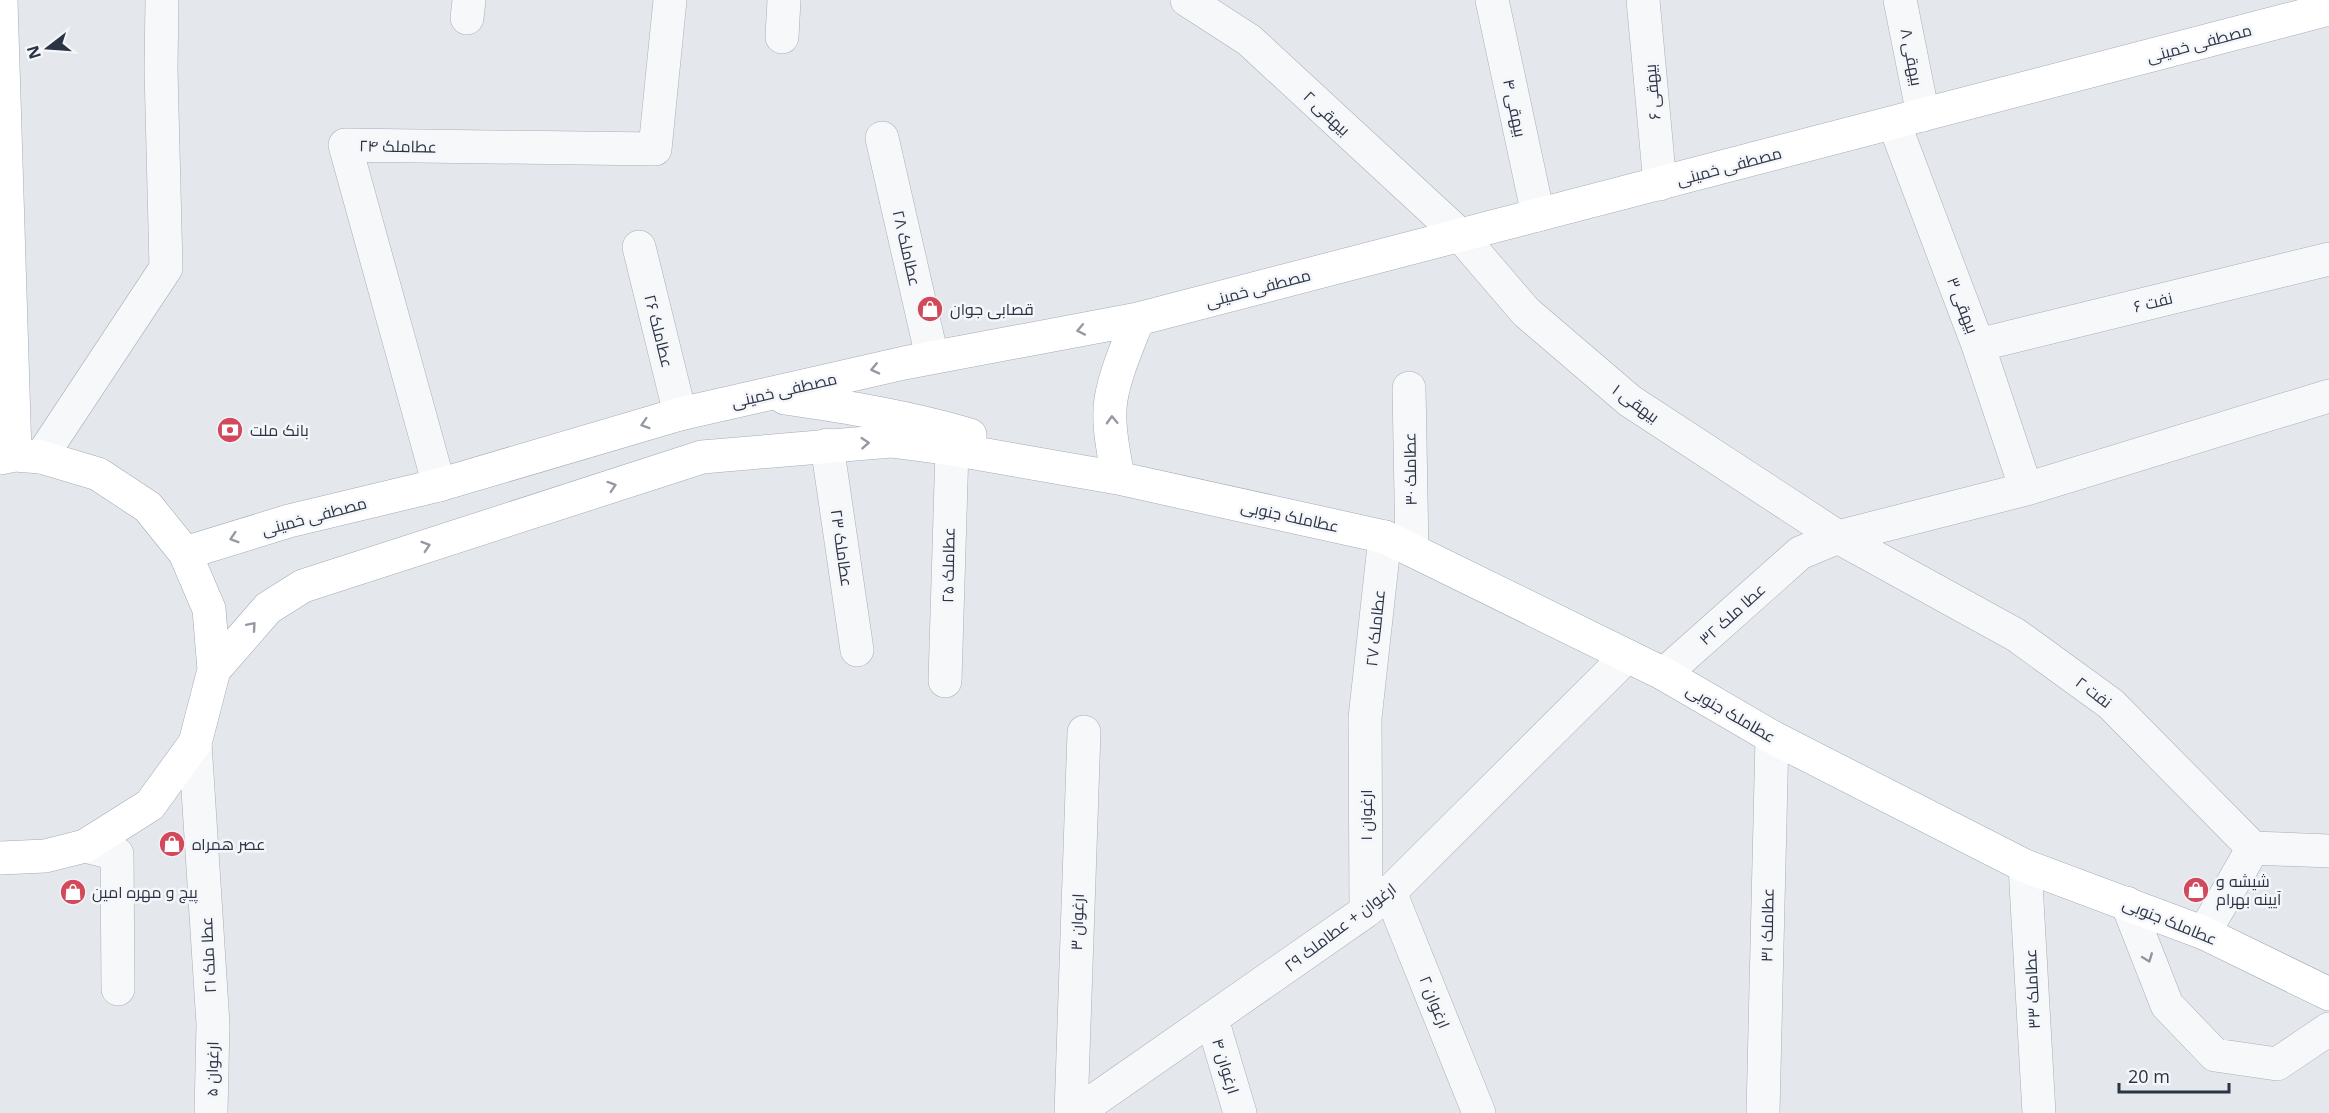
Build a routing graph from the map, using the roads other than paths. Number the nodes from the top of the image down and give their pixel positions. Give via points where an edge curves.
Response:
1 (1, 0) edge
2 (162, 0) edge
3 (670, 0) edge
4 (784, 0) edge
5 (1492, 0) edge
6 (1643, 0) edge
7 (1900, 0) edge
8 (1189, 1) edge
9 (2329, 9) edge
10 (782, 38) dead end
11 (1, 49) edge
12 (1908, 119) junction
13 (882, 138) dead end
14 (1660, 184) junction
15 (4, 199) edge
16 (1538, 215) junction
17 (1460, 236) junction
18 (639, 247) dead end
19 (2329, 259) edge
20 (1138, 319) junction
21 (1978, 345) junction
22 (6, 346) edge
23 (932, 357) junction
24 (1409, 388) dead end
25 (764, 395) junction
26 (2329, 396) edge
27 (680, 414) junction
28 (827, 445) junction
29 (951, 449) junction
30 (19, 456) edge
31 (1118, 478) junction
32 (439, 485) junction
33 (2026, 489) junction
34 (1838, 537) junction
35 (1398, 544) junction
36 (185, 553) junction
37 (857, 650) dead end
38 (1627, 656) junction
39 (214, 670) junction
40 (1664, 674) junction
41 (945, 681) dead end
42 (1365, 718) joint
43 (1084, 732) dead end
44 (1772, 737) junction
45 (195, 743) junction
46 (85, 846) junction
47 (2253, 848) junction
48 (2329, 851) edge
49 (0, 858) edge
50 (2025, 866) junction
51 (1378, 902) junction
52 (2127, 903) junction
53 (2204, 933) junction
54 (118, 989) dead end
55 (2329, 994) edge
56 (1212, 1019) junction
57 (213, 1024) joint
58 (2329, 1029) edge
59 (211, 1113) edge
60 (1071, 1113) edge
61 (1076, 1113) edge
62 (1240, 1113) edge
63 (1479, 1113) edge
64 (1763, 1113) edge
65 (2039, 1113) edge

1 - 11 main road
2 - 30 street via 166,268
3 - 32 street, عطاملک ۲۴ via 655,149 345,145
4 - 10 street
5 - 16 street, بیهقی ۴
6 - 14 street, بیهقی ۶
7 - 12 street, بیهقی ۸
8 - 17 street, بیهقی ۲ via 1249,40
9 - 12 main road, مصطفی خمینی
11 - 15 main road
12 - 14 main road, مصطفی خمینی
12 - 21 street, بیهقی ۳
13 - 23 street, عطاملک ۲۸
14 - 16 main road, مصطفی خمینی
15 - 22 main road
16 - 17 main road, مصطفی خمینی
17 - 20 main road, مصطفی خمینی
17 - 34 street, بیهقی ۱ via 1526,312 1630,401
18 - 27 street, عطاملک ۲۶
19 - 21 street, نفت ۶
20 -> 23 main road, مصطفی خمینی
31 -> 20 main road via 1111,401
21 - 33 street, بیهقی ۳
22 - 30 main road
23 -> 25 main road, مصطفی خمینی
24 - 35 street, عطاملک ۳۰
25 - 27 main road, مصطفی خمینی
25 - 31 main road via 918,420
26 - 33 street, عطا ملک ۳۲
27 -> 32 main road, مصطفی خمینی
28 -> 29 main road via 891,441
28 - 37 street, عطاملک ۲۳
39 -> 28 main road via 268,608 303,586 702,457
29 - 31 main road
29 - 41 street, عطاملک ۲۵
30 - 36 main road via 98,474 148,507
31 - 35 main road, عطاملک جنوبی
32 -> 36 main road, مصطفی خمینی via 289,521
33 - 34 street, عطا ملک ۳۲
34 - 40 street, عطا ملک ۳۲ via 1800,553
34 - 47 street, نفت ۲ via 2016,635 2112,704
35 - 38 main road, عطاملک جنوبی
35 - 42 street, عطاملک ۲۷
36 - 39 main road via 209,609
38 - 40 main road, عطاملک جنوبی
38 - 51 street, ارغوان + عطاملک ۲۹
39 - 45 main road
40 - 44 main road, عطاملک جنوبی
42 - 51 street, ارغوان ۱
43 - 60 street, ارغوان ۳
44 - 50 main road, عطاملک جنوبی
44 - 64 street, عطاملک ۳۱
45 - 46 main road via 150,805
45 - 57 street, عطا ملک ۲۱
46 - 49 main road via 45,856
46 - 54 street via 117,854
47 - 48 street
47 - 53 street
50 - 52 main road, عطاملک جنوبی
50 - 65 street, عطاملک ۳۳
51 - 56 street, ارغوان + عطاملک ۲۹
51 - 63 street, ارغوان ۲
52 - 53 main road, عطاملک جنوبی
52 -> 58 street via 2167,1005 2215,1055 2277,1064
53 - 55 main road, عطاملک جنوبی
56 - 61 street, ارغوان + عطاملک ۲۹
56 - 62 street, ارغوان ۴
57 - 59 street, ارغوان ۵

